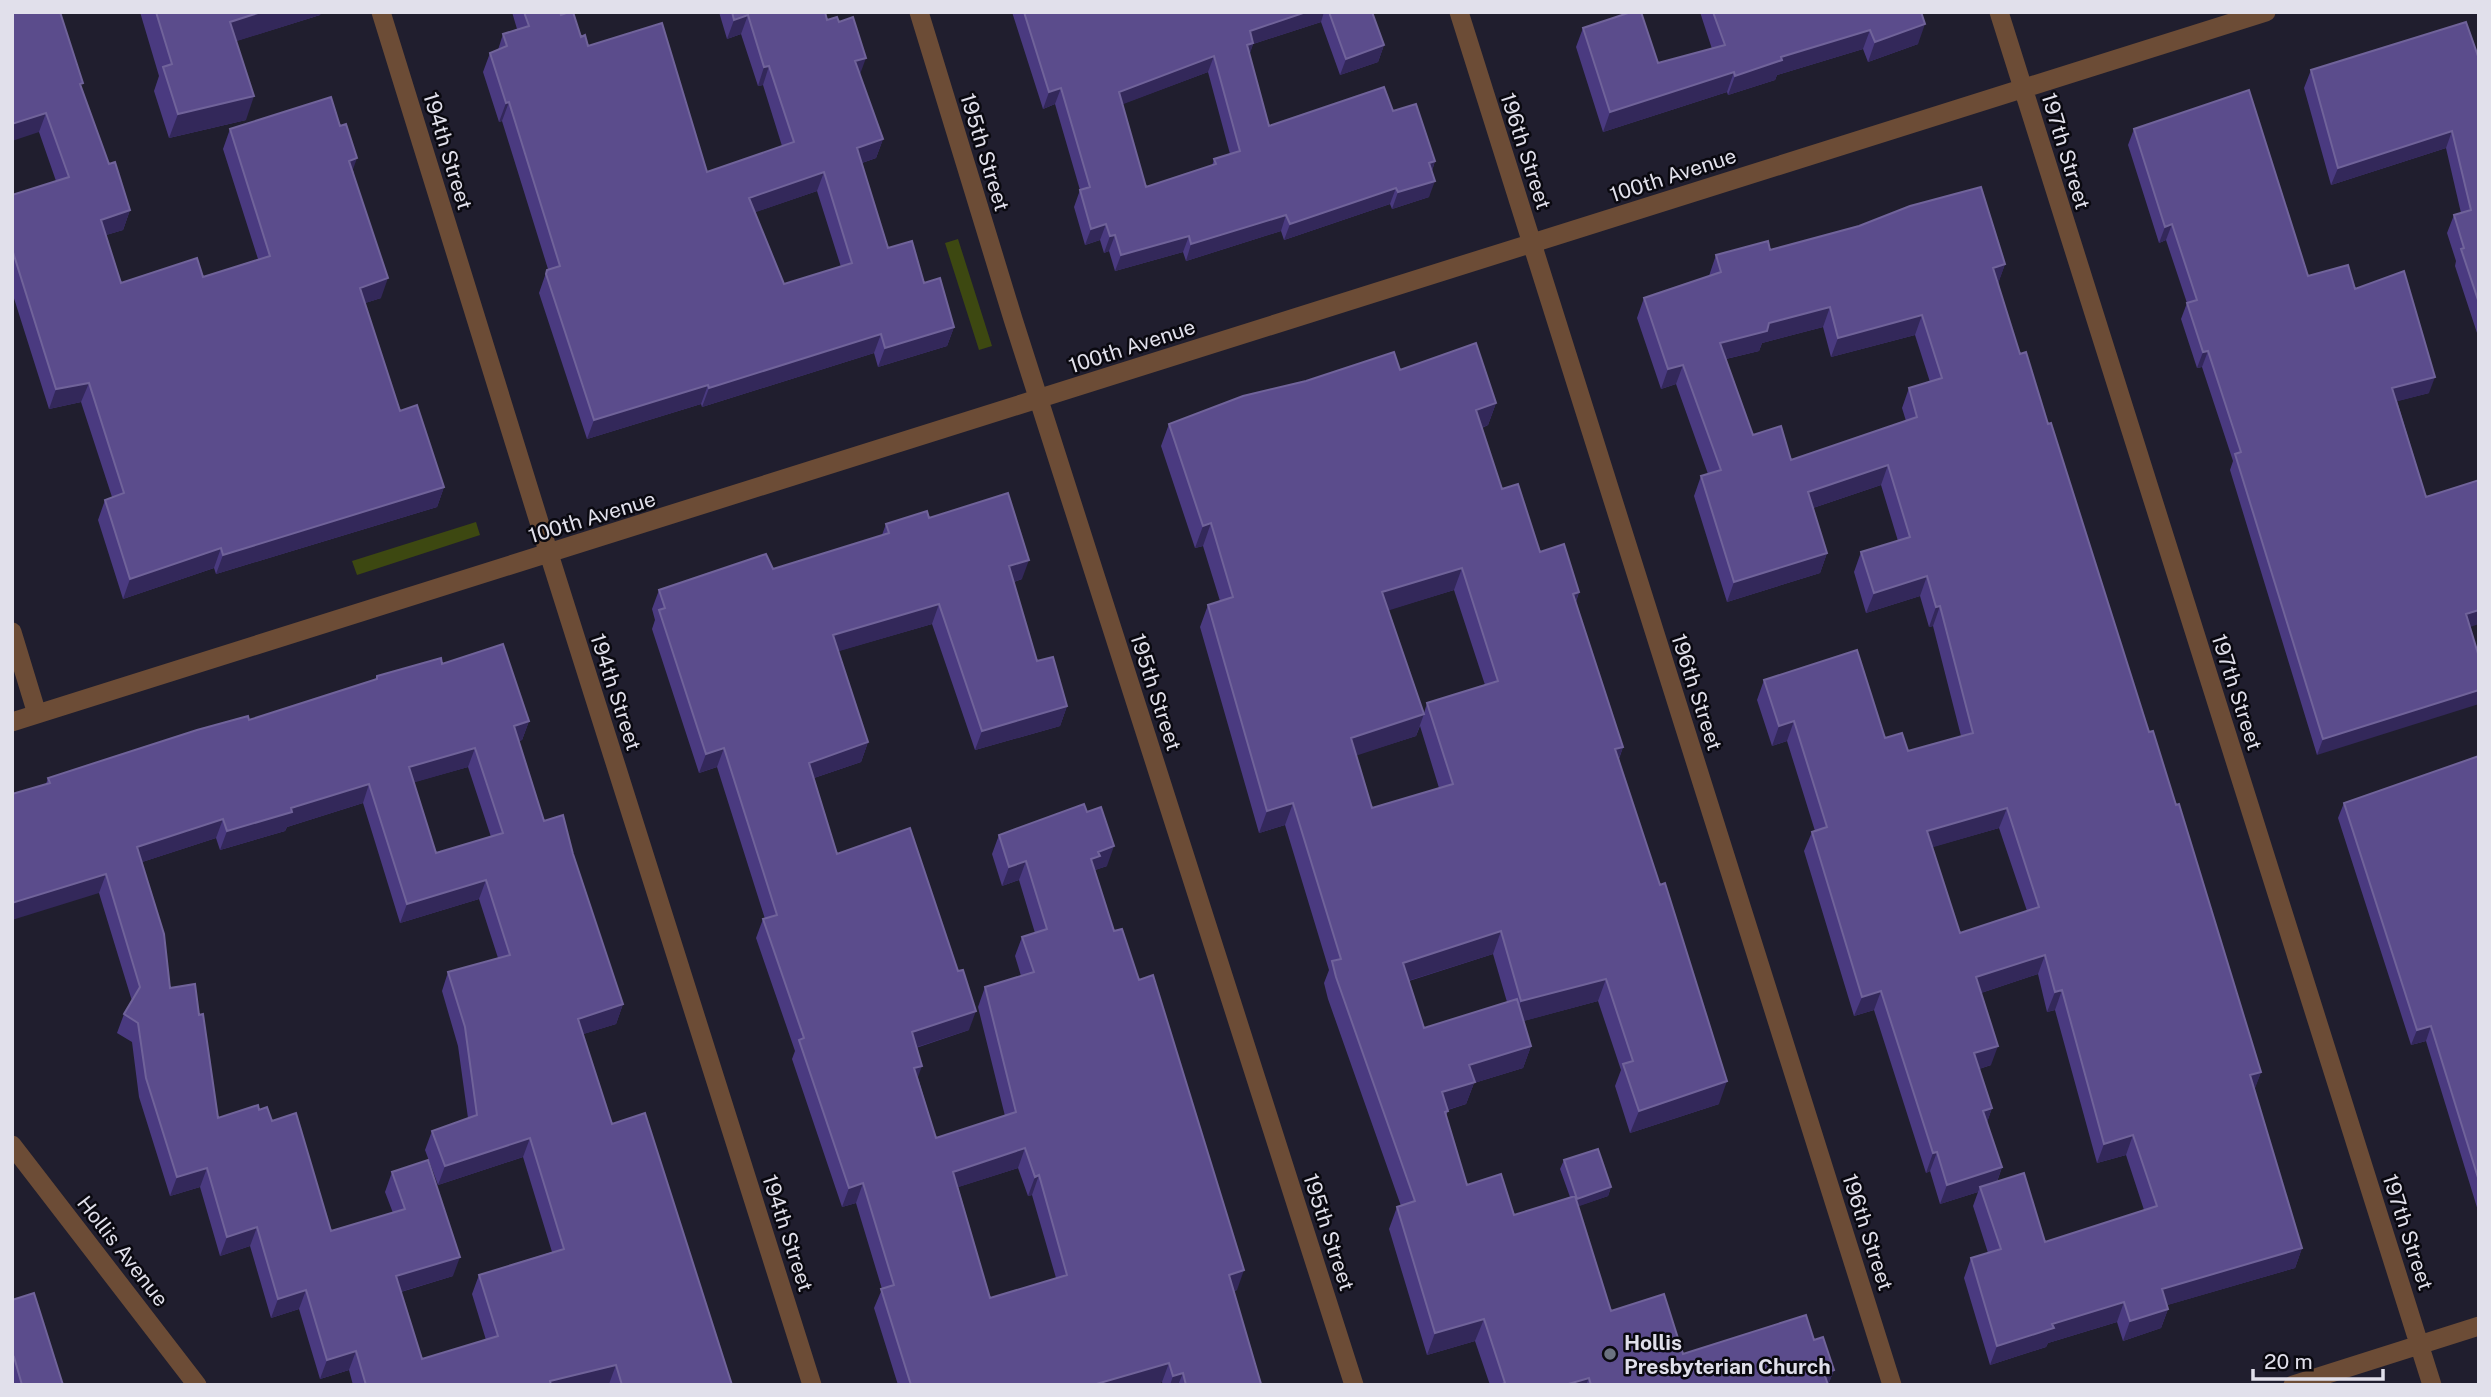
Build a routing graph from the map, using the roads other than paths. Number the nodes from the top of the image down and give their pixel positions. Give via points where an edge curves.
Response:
1 (381, 12) edge
2 (919, 12) edge
3 (1459, 12) edge
4 (1999, 12) edge
5 (2266, 12) edge
6 (2022, 88) junction
7 (1532, 243) junction
8 (1038, 400) junction
9 (548, 554) junction
10 (12, 632) edge
11 (37, 714) junction
12 (12, 722) edge
13 (12, 1145) edge
14 (2479, 1326) edge
15 (2420, 1345) junction
16 (197, 1385) edge
17 (812, 1385) edge
18 (1354, 1385) edge
19 (1892, 1385) edge
20 (2293, 1385) edge
21 (2432, 1385) edge

1 - 9 street, 194th Street
2 - 8 street, 195th Street
3 - 7 street, 196th Street
4 - 6 street, 197th Street
5 - 6 street, 100th Avenue
6 - 7 street, 100th Avenue
6 - 15 street, 197th Street
7 - 8 street, 100th Avenue
7 - 19 street, 196th Street
8 - 9 street, 100th Avenue
8 - 18 street, 195th Street
9 - 11 street, 100th Avenue
9 - 17 street, 194th Street
10 - 11 street
11 - 12 street, 100th Avenue
13 - 16 street, Hollis Avenue
14 - 15 street
15 - 20 street
15 - 21 street, 197th Street

